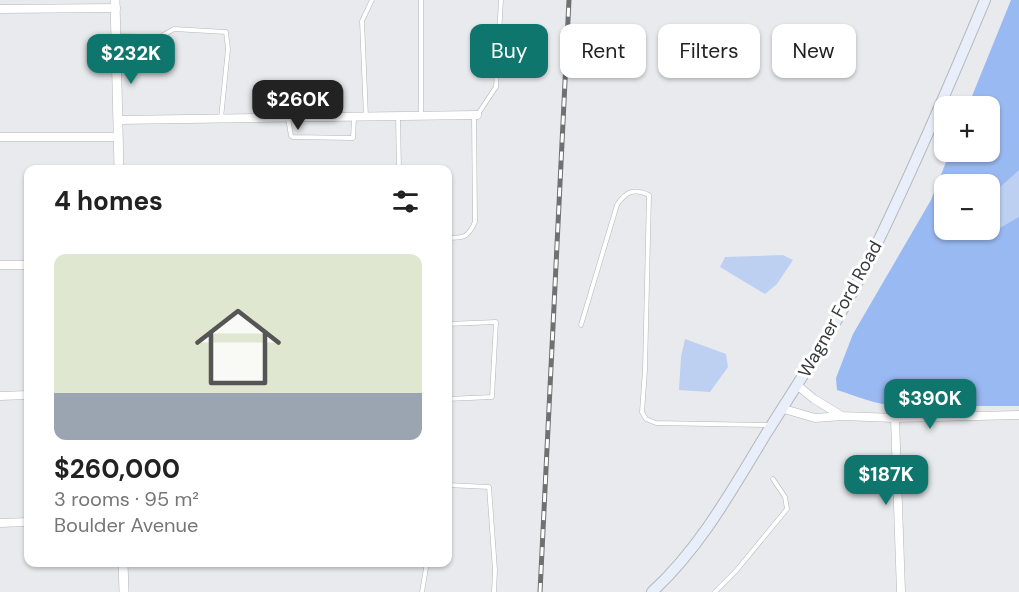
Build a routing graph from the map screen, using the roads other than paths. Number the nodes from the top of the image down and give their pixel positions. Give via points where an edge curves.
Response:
1 (372, 0) edge
2 (421, 0) edge
3 (501, 0) edge
4 (985, 0) edge
5 (116, 4) edge
6 (0, 9) edge
7 (116, 36) junction
8 (475, 115) junction
9 (421, 116) junction
10 (398, 117) junction
11 (288, 118) junction
12 (354, 118) junction
13 (366, 118) junction
14 (221, 119) junction
15 (118, 120) junction
16 (0, 137) edge
17 (118, 137) junction
18 (119, 165) edge
19 (399, 165) edge
20 (452, 238) edge
21 (24, 265) edge
22 (0, 266) edge
23 (452, 324) edge
24 (581, 325) dead end
25 (797, 385) junction
26 (24, 395) edge
27 (0, 396) edge
28 (452, 399) edge
29 (784, 409) junction
30 (1019, 415) edge
31 (842, 416) junction
32 (895, 418) junction
33 (772, 425) junction
34 (773, 479) dead end
35 (452, 485) edge
36 (24, 522) edge
37 (0, 523) edge
38 (123, 567) edge
39 (426, 567) edge
40 (124, 592) edge
41 (422, 592) edge
42 (494, 592) edge
43 (652, 592) edge
44 (716, 592) edge
45 (901, 592) edge

1 - 13 lane via 362,21
2 - 9 lane
3 - 8 lane via 496,87
4 - 25 main road, Wagner Ford Road via 883,231
5 - 6 street
5 - 7 street
7 - 14 lane via 160,37 174,29 226,32
7 - 15 street
8 - 9 street
8 - 20 lane via 475,222 471,232 462,238
9 - 10 street
10 - 13 street
10 - 19 lane
11 - 12 street
11 - 12 lane via 293,137 353,138
11 - 14 street
12 - 13 street
14 - 15 street
15 - 17 street
16 - 17 street
17 - 18 street
21 - 22 street
23 - 28 lane via 496,322 492,396
24 - 33 lane via 617,205 627,193 641,191 649,195 642,412 656,423
25 - 29 main road, Wagner Ford Road
25 - 31 street
26 - 27 street
29 - 31 street via 815,418
29 - 33 main road, Wagner Ford Road
30 - 32 street
31 - 32 street
32 - 45 street
33 - 43 main road, Wagner Ford Road via 700,538
34 - 44 lane via 788,509
35 - 42 lane via 489,487
36 - 37 street
38 - 40 street
39 - 41 lane

